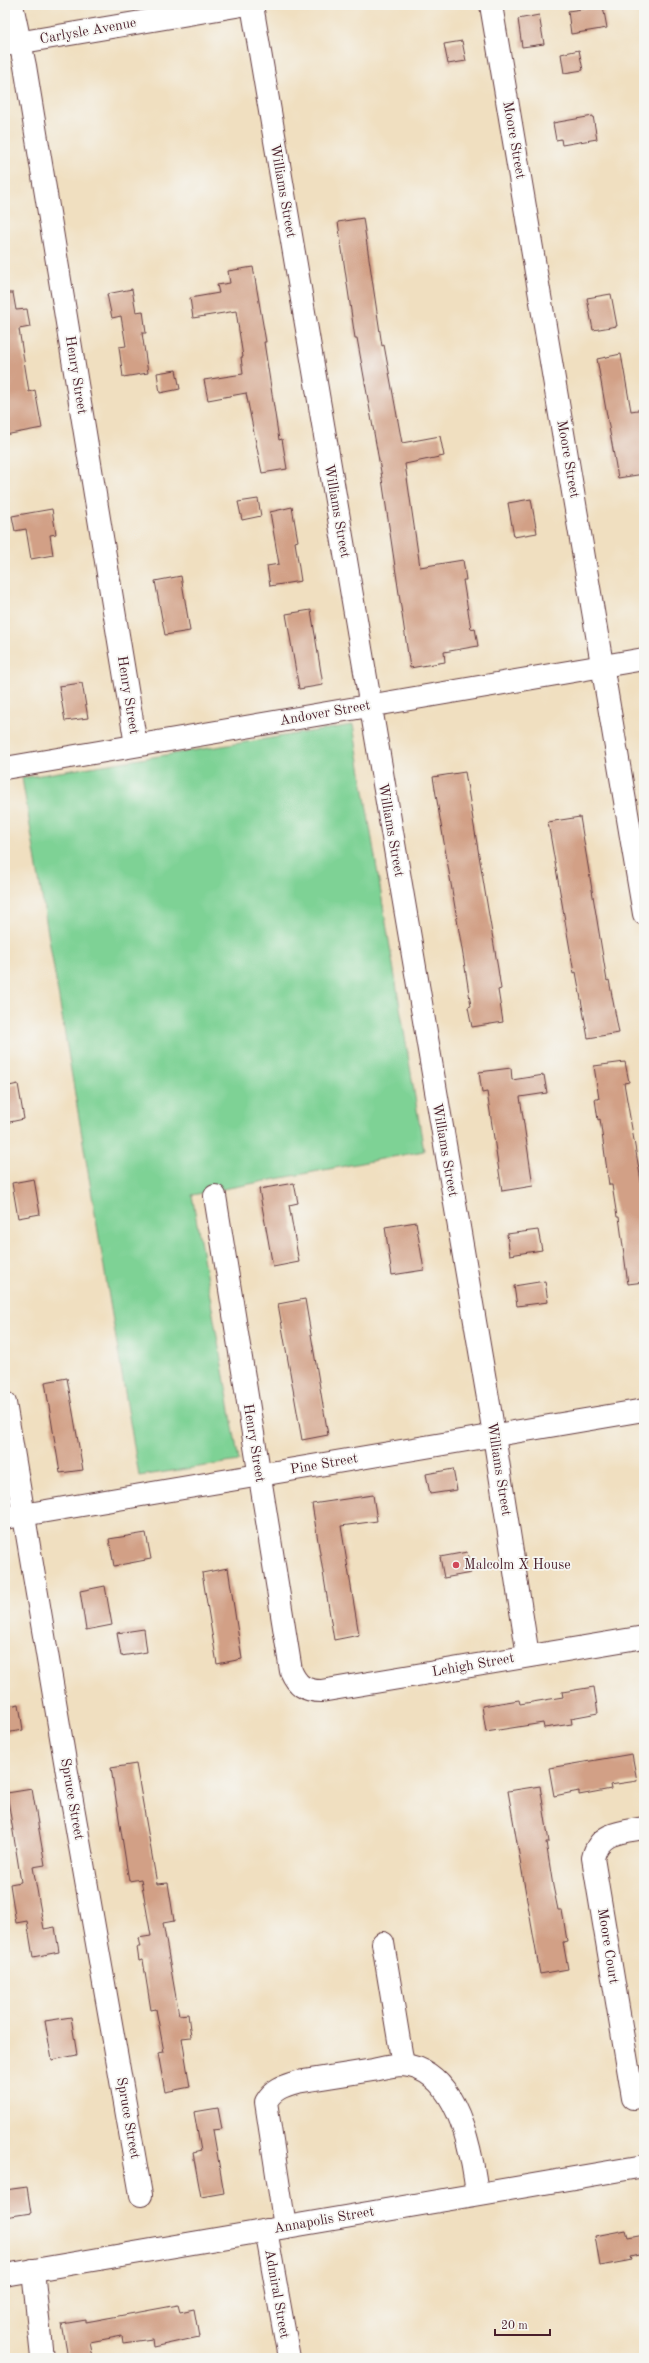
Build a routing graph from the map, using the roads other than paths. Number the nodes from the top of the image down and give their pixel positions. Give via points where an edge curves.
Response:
1 (12, 5) edge
2 (242, 5) edge
3 (252, 5) edge
4 (491, 5) edge
5 (13, 44) edge
6 (644, 659) edge
7 (602, 666) junction
8 (370, 706) junction
9 (136, 745) junction
10 (5, 768) edge
11 (644, 914) edge
12 (215, 1196) dead end
13 (5, 1403) edge
14 (644, 1410) edge
15 (494, 1435) junction
16 (259, 1475) junction
17 (14, 1517) edge
18 (644, 1637) edge
19 (528, 1656) junction
20 (302, 1687) joint
21 (644, 1828) edge
22 (383, 1943) dead end
23 (403, 2065) junction
24 (633, 2098) dead end
25 (644, 2166) edge
26 (477, 2194) junction
27 (141, 2195) dead end
28 (276, 2228) junction
29 (33, 2270) junction
30 (5, 2275) edge
31 (42, 2358) edge
32 (288, 2358) edge

1 - 5 street, Henry Street
2 - 5 street, Carlysle Avenue
3 - 8 street, Williams Street
4 - 7 street, Moore Street
5 - 9 street, Henry Street
6 - 7 street, Andover Street
7 - 8 street, Andover Street
7 - 11 street, Moore Street
8 - 9 street, Andover Street
8 - 15 street, Williams Street
9 - 10 street, Andover Street
12 - 16 street, Henry Street
13 - 17 street, Spruce Street
14 - 15 street, Pine Street
15 - 16 street, Pine Street
15 - 19 street, Williams Street
16 - 17 street, Pine Street
16 - 20 street, Henry Street via 291,1671
17 - 27 street, Spruce Street
18 - 19 street, Lehigh Street
19 - 20 street, Lehigh Street via 320,1691
21 - 24 street, Moore Court via 613,1833 602,1839 595,1849 593,1858
22 - 23 street
23 - 26 street via 421,2071 447,2095 467,2137
23 - 28 street, Admiral Street via 297,2082 280,2087 271,2094 266,2102
25 - 26 street, Annapolis Street
26 - 28 street, Annapolis Street
28 - 29 street, Annapolis Street
28 - 32 street, Admiral Street
29 - 30 street, Annapolis Street
29 - 31 street

